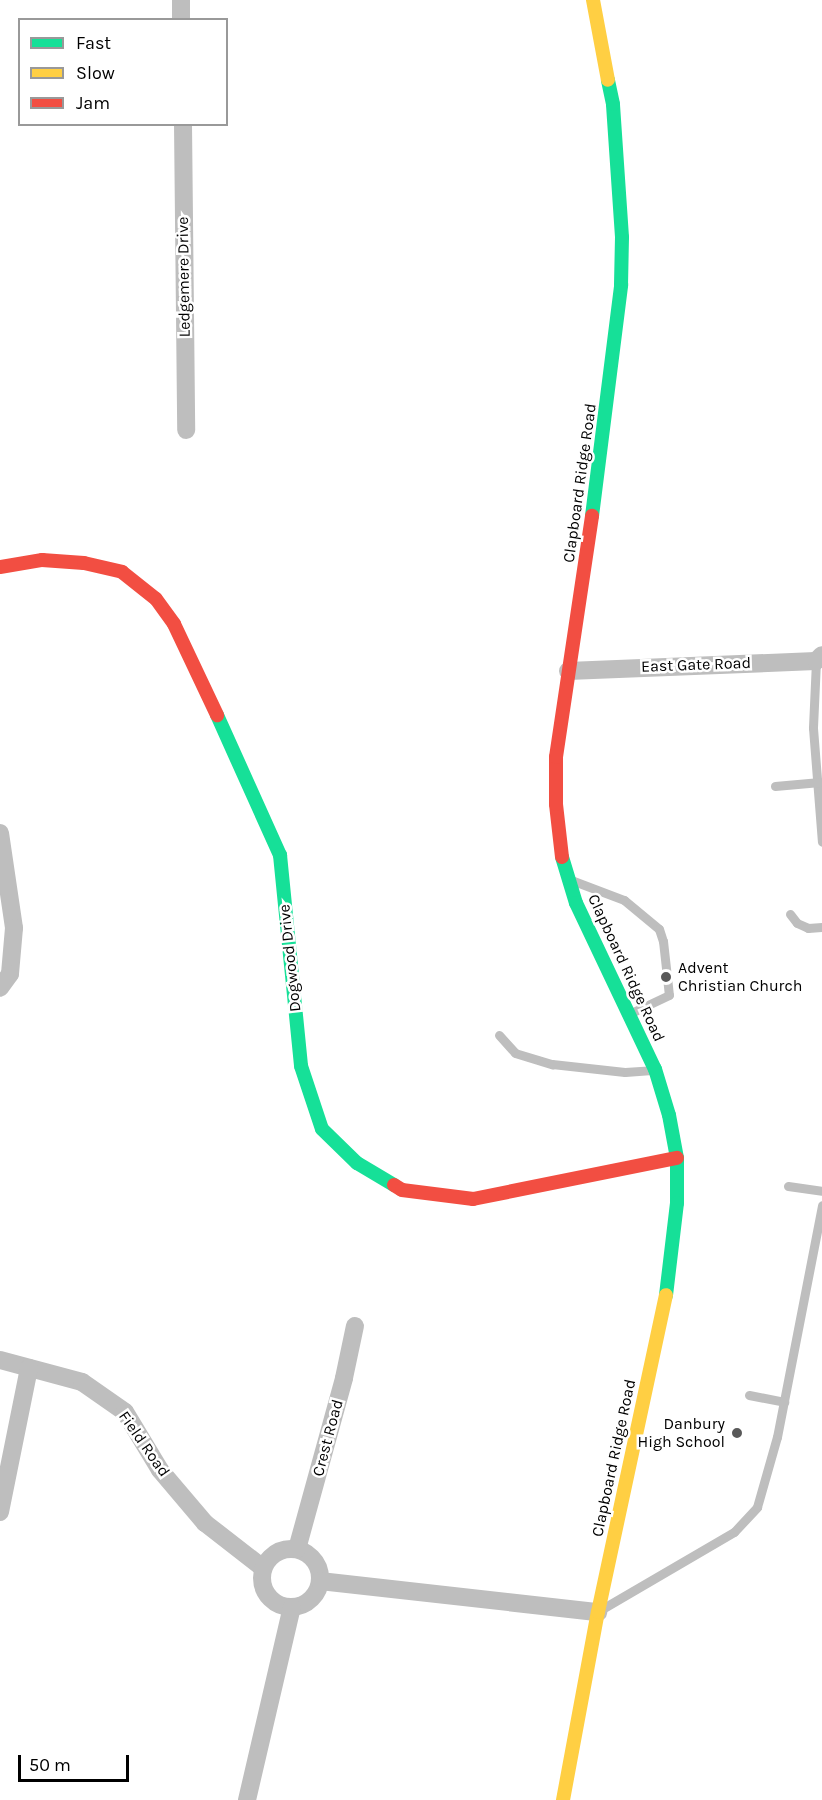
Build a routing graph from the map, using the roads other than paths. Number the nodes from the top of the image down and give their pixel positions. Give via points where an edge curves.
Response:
1 (181, 0) edge
2 (593, 0) edge
3 (182, 18) edge
4 (183, 126) edge
5 (186, 430) dead end
6 (0, 567) edge
7 (819, 658) edge
8 (568, 670) junction
9 (813, 728) junction
10 (822, 741) edge
11 (819, 782) edge
12 (775, 786) dead end
13 (0, 833) edge
14 (822, 842) edge
15 (569, 880) junction
16 (790, 914) dead end
17 (822, 927) edge
18 (0, 988) edge
19 (627, 1014) junction
20 (499, 1035) dead end
21 (655, 1069) junction
22 (677, 1158) junction
23 (788, 1186) dead end
24 (822, 1191) edge
25 (822, 1205) edge
26 (355, 1326) dead end
27 (0, 1360) edge
28 (29, 1368) junction
29 (749, 1395) dead end
30 (784, 1402) junction
31 (0, 1512) edge
32 (297, 1549) junction
33 (263, 1568) junction
34 (320, 1581) junction
35 (292, 1607) junction
36 (598, 1612) junction
37 (247, 1800) edge
38 (563, 1800) edge

1 - 3 street
2 - 8 main road, Clapboard Ridge Road via 613,104 621,273 617,337 598,480
4 - 5 street, Ledgemere Drive
6 - 22 main road, Dogwood Drive via 42,560 84,563 122,572 156,599 174,624 280,855 301,1066 322,1129 357,1163 402,1190 473,1199
7 - 8 street, East Gate Road
7 - 9 lane
8 - 15 main road, Clapboard Ridge Road via 556,757 556,804 561,853
9 - 10 lane
9 - 11 lane
11 - 12 lane
11 - 14 lane
13 - 18 street via 14,928 10,974
15 - 19 main road, Clapboard Ridge Road
15 - 19 lane via 624,900 658,928 669,995
16 - 17 lane via 807,928
19 - 21 main road, Clapboard Ridge Road
20 - 21 lane via 515,1053 552,1064 625,1072
21 - 22 main road, Clapboard Ridge Road
22 - 36 main road, Clapboard Ridge Road via 677,1203 668,1289
23 - 24 lane
25 - 30 lane
26 - 32 street, Crest Road
27 - 28 street, Field Road
28 - 31 street
28 - 33 street, Field Road via 82,1382 125,1412 160,1470 198,1514
29 - 30 lane
30 - 36 lane via 757,1507 734,1532
32 - 33 street via 276,1552
32 - 34 street via 314,1561
33 - 35 street via 264,1591 281,1606
34 - 35 street via 311,1599
34 - 36 street
35 - 37 street
36 - 38 main road, Clapboard Ridge Road

